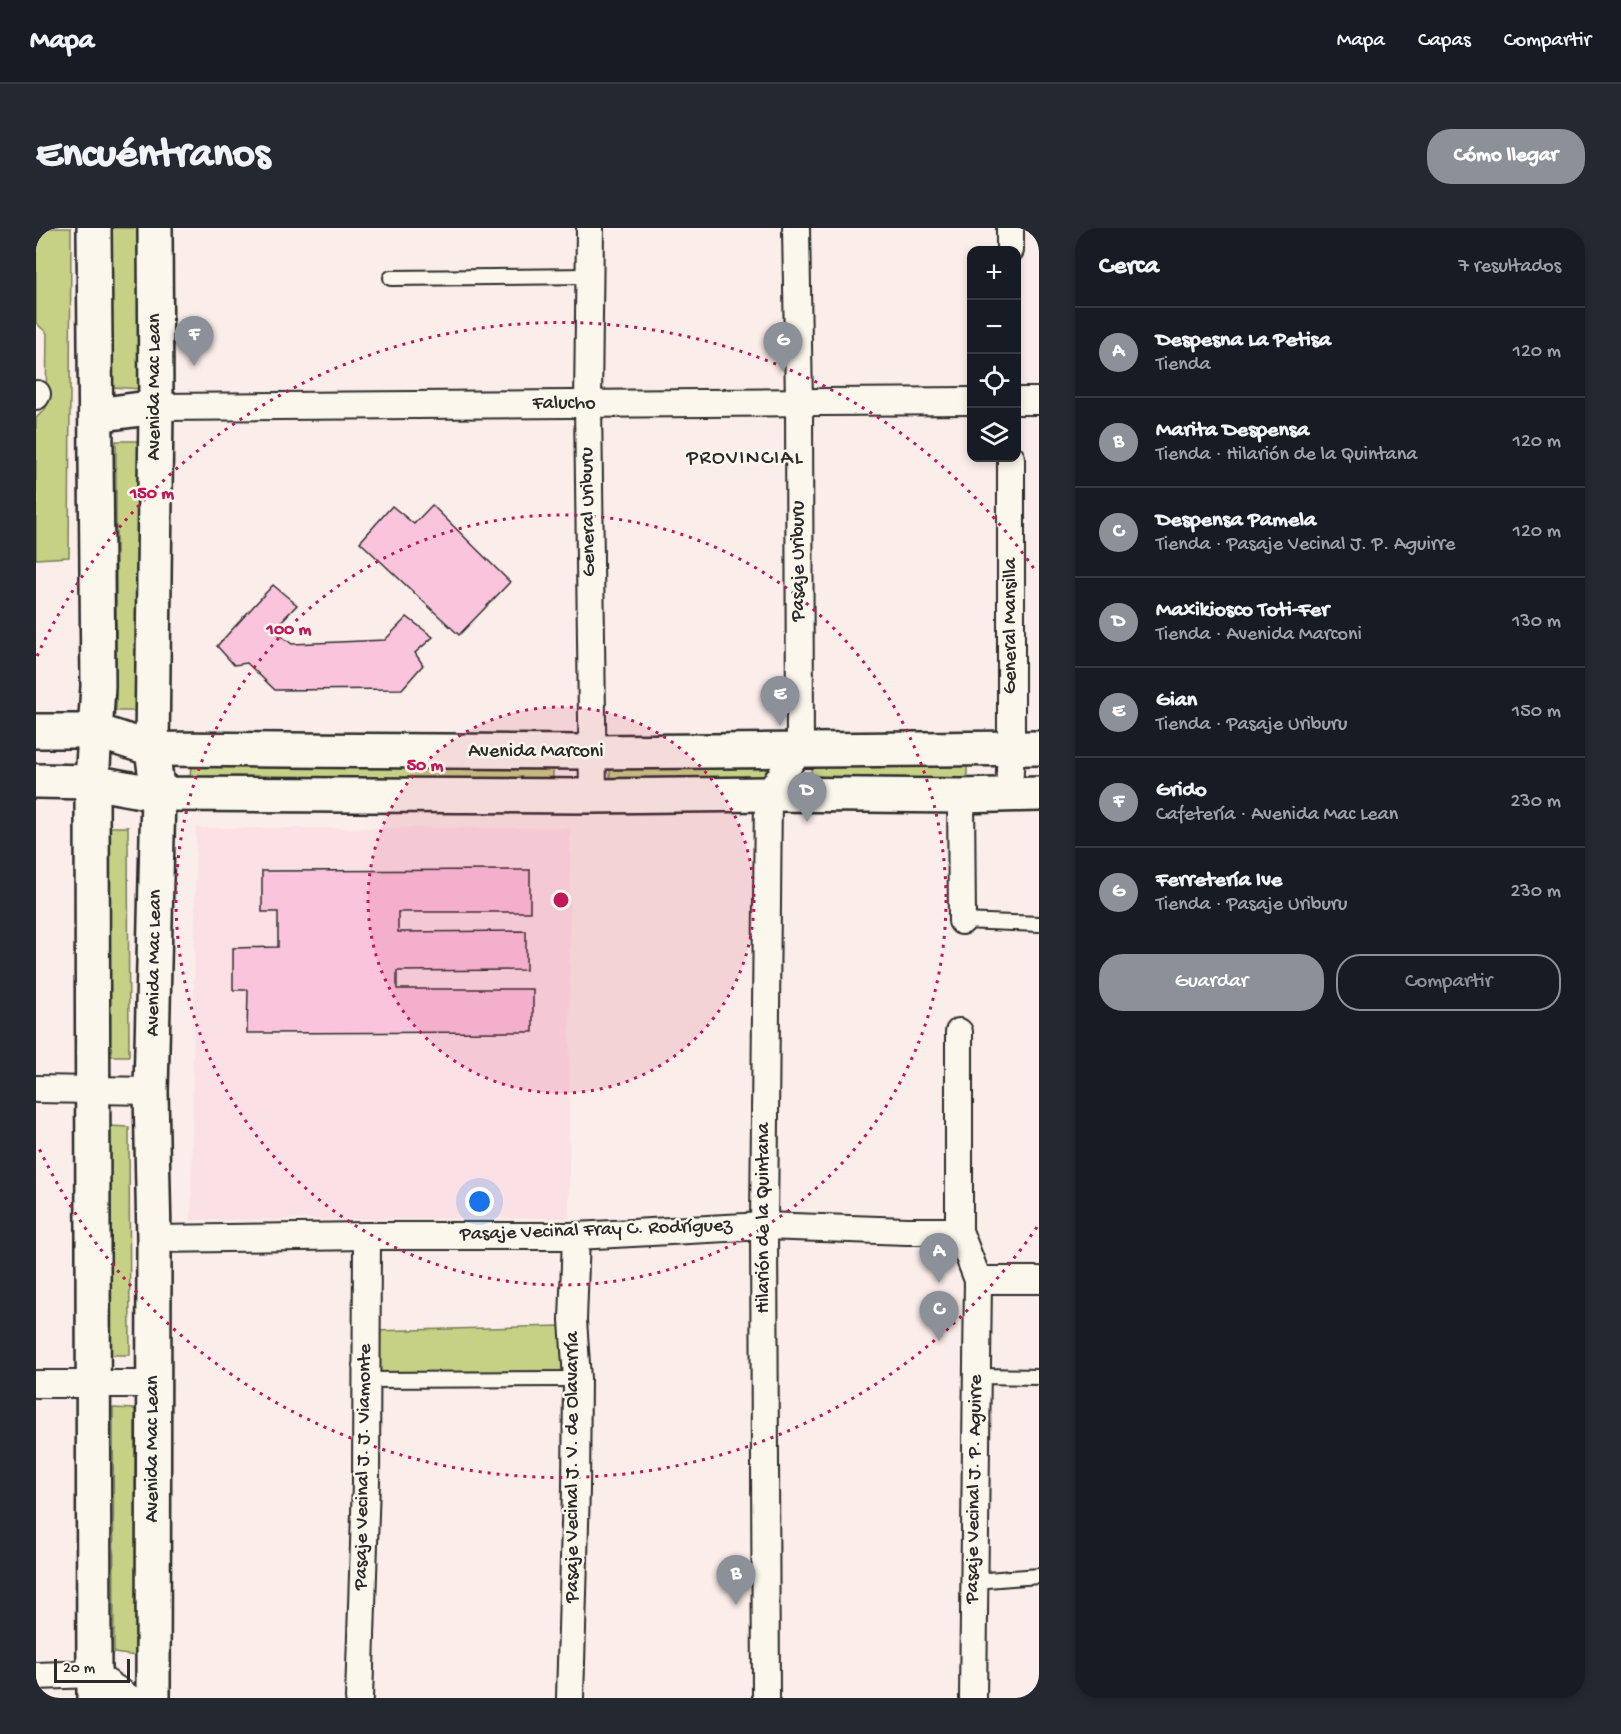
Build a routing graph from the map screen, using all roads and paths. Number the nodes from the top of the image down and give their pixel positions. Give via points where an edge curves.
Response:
1 (94, 228) edge
2 (155, 228) edge
3 (590, 228) edge
4 (795, 228) edge
5 (1010, 228) edge
6 (1010, 246) edge
7 (590, 276) junction
8 (391, 278) dead end
9 (1039, 400) edge
10 (967, 401) edge
11 (1021, 401) edge
12 (799, 402) junction
13 (588, 404) junction
14 (156, 407) junction
15 (96, 415) junction
16 (1011, 462) edge
17 (36, 731) edge
18 (96, 731) junction
19 (1025, 747) edge
20 (152, 749) junction
21 (800, 749) junction
22 (591, 752) junction
23 (36, 781) edge
24 (92, 782) junction
25 (158, 794) junction
26 (768, 794) junction
27 (1024, 794) edge
28 (593, 796) junction
29 (961, 796) junction
30 (962, 921) joint
31 (1039, 924) edge
32 (959, 1032) dead end
33 (36, 1089) edge
34 (94, 1090) junction
35 (151, 1091) junction
36 (764, 1226) junction
37 (959, 1230) junction
38 (367, 1236) junction
39 (576, 1236) junction
40 (154, 1239) junction
41 (978, 1280) junction
42 (1039, 1280) edge
43 (976, 1376) junction
44 (1039, 1377) edge
45 (577, 1379) junction
46 (366, 1380) junction
47 (94, 1383) junction
48 (36, 1384) edge
49 (153, 1384) junction
50 (1039, 1576) edge
51 (974, 1581) junction
52 (36, 1676) edge
53 (94, 1686) edge
54 (129, 1698) edge
55 (153, 1698) edge
56 (359, 1698) edge
57 (570, 1698) edge
58 (766, 1698) edge
59 (973, 1698) edge

1 - 15 main road
2 - 14 main road, Avenida Mac Lean
3 - 7 street, General Uriburu
4 - 12 street, Pasaje Uriburu
5 - 6 street
7 - 8 lane
7 - 13 street, General Uriburu
9 - 11 street
10 - 12 street, Falucho
12 - 13 street, Falucho
12 - 21 street, Pasaje Uriburu
13 - 14 street, Falucho
13 - 22 street, General Uriburu
14 - 15 main road
14 - 20 main road, Avenida Mac Lean
15 - 18 main road
16 - 19 street, General Mansilla
17 - 18 main road, Avenida Marconi
18 - 20 main road, Avenida Marconi
18 - 24 main road
19 - 21 main road, Avenida Marconi
19 - 27 street, General Mansilla
20 - 22 main road, Avenida Marconi
20 - 25 main road, Avenida Mac Lean
21 - 22 main road, Avenida Marconi
21 - 26 street
22 - 28 street, General Uriburu
23 - 24 main road
24 - 25 main road
24 - 34 main road
25 - 28 main road
25 - 35 main road, Avenida Mac Lean
26 - 28 main road
26 - 29 main road
26 - 36 street, Hilarión de la Quintana
27 - 29 main road
29 - 30 street
30 - 31 lane
32 - 37 street
33 - 34 street
34 - 35 street
34 - 47 main road
35 - 40 main road, Avenida Mac Lean
36 - 37 street, Pasaje Vecinal Fray C. Rodríguez
36 - 39 street, Pasaje Vecinal Fray C. Rodríguez
36 - 58 street, Hilarión de la Quintana
37 - 41 street
38 - 39 street, Pasaje Vecinal Fray C. Rodríguez
38 - 40 street, Pasaje Vecinal Fray C. Rodríguez
38 - 46 street, Pasaje Vecinal J. J. Viamonte
39 - 45 street, Pasaje Vecinal J. V. de Olavarría via 573,1320
40 - 49 main road, Avenida Mac Lean
41 - 42 street
41 - 43 street, Pasaje Vecinal J. P. Aguirre
43 - 44 lane
43 - 51 street, Pasaje Vecinal J. P. Aguirre
45 - 46 lane
45 - 57 street, Pasaje Vecinal J. V. de Olavarría
46 - 56 street, Pasaje Vecinal J. J. Viamonte
47 - 48 street
47 - 49 street
47 - 53 main road
49 - 55 main road, Avenida Mac Lean
50 - 51 lane
51 - 59 street, Pasaje Vecinal J. P. Aguirre
52 - 53 street
53 - 54 street

